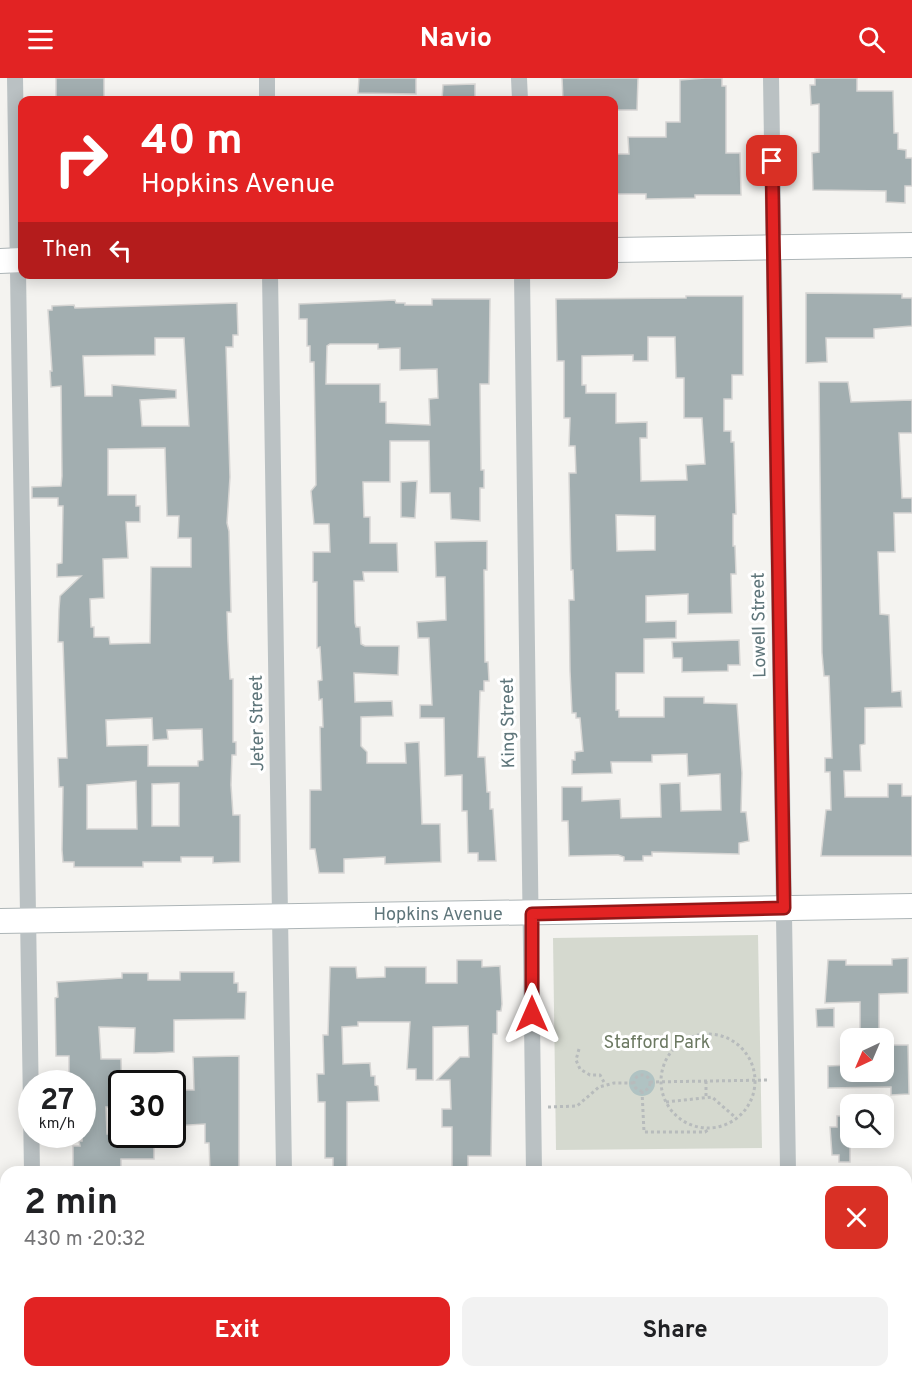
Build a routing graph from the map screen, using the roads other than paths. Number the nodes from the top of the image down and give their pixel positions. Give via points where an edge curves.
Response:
1 (15, 78) edge
2 (267, 78) edge
3 (519, 78) edge
4 (771, 78) edge
5 (267, 96) edge
6 (519, 96) edge
7 (912, 245) edge
8 (774, 248) junction
9 (618, 250) edge
10 (13, 260) edge
11 (270, 279) edge
12 (522, 279) edge
13 (912, 906) edge
14 (784, 908) junction
15 (532, 914) junction
16 (280, 916) junction
17 (0, 921) edge
18 (28, 921) junction
19 (32, 1166) edge
20 (284, 1166) edge
21 (534, 1166) edge
22 (788, 1166) edge

1 - 10 street
2 - 5 street
3 - 6 street
4 - 8 street, Lowell Street
7 - 8 street
8 - 9 street
8 - 14 street, Lowell Street
10 - 18 street
11 - 16 street, Jeter Street
12 - 15 street, King Street
13 - 14 street, Hopkins Avenue
14 - 15 street, Hopkins Avenue
14 - 22 street, Lowell Street
15 - 16 street, Hopkins Avenue
15 - 21 street, King Street
16 - 18 street, Hopkins Avenue
16 - 20 street, Jeter Street
17 - 18 street, Hopkins Avenue
18 - 19 street

